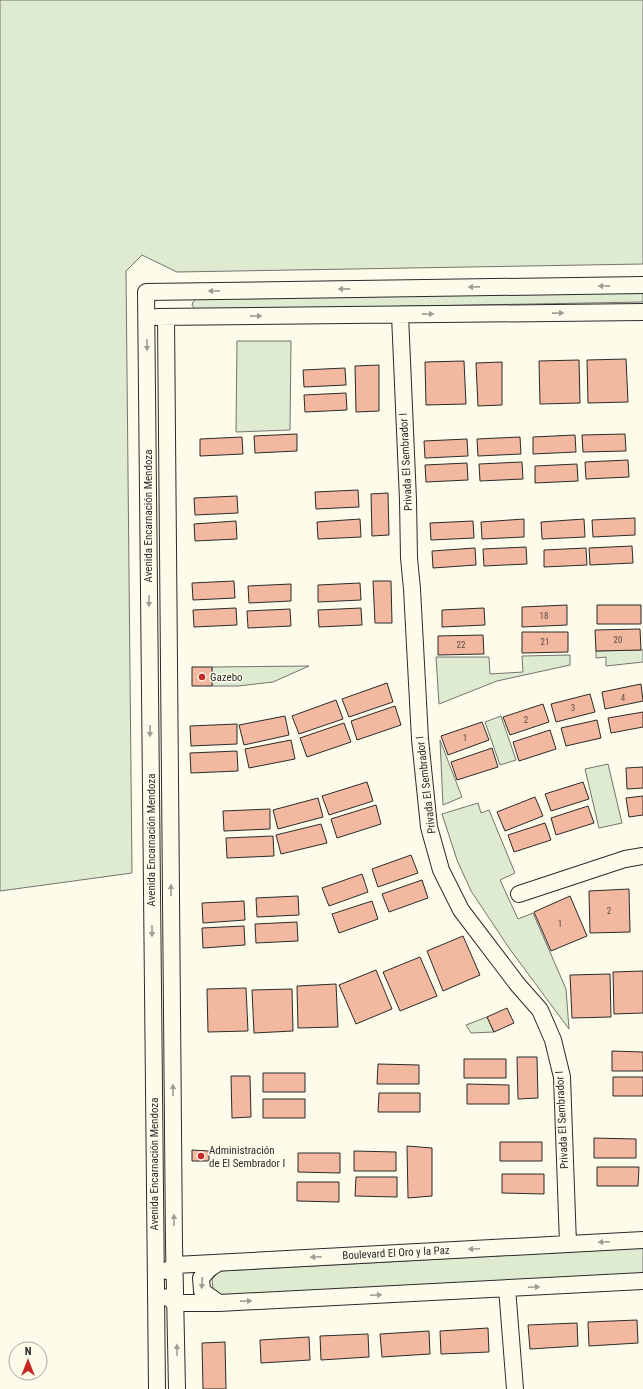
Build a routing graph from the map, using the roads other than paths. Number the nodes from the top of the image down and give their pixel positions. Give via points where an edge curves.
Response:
1 (643, 285) edge
2 (643, 312) edge
3 (400, 314) junction
4 (147, 317) junction
5 (166, 317) junction
6 (643, 856) edge
7 (519, 894) dead end
8 (643, 1240) edge
9 (568, 1244) junction
10 (218, 1263) junction
11 (175, 1265) junction
12 (643, 1281) edge
13 (155, 1285) junction
14 (507, 1288) junction
15 (219, 1302) junction
16 (176, 1303) junction
17 (157, 1389) edge
18 (177, 1389) edge
19 (515, 1389) edge

1 -> 4 street, Avenida Encarnación Mendoza via 146,292
3 -> 2 street
5 -> 3 street
3 - 9 street, Privada El Sembrador I via 409,558 428,827 441,870 461,910 540,1010 553,1040 562,1077
4 - 5 street
4 -> 13 street, Avenida Encarnación Mendoza
11 -> 5 street, Avenida Encarnación Mendoza
6 - 7 street via 625,859
8 -> 9 street, Boulevard El Oro y la Paz
9 -> 10 street, Boulevard El Oro y la Paz
10 - 11 street, Boulevard El Oro y la Paz
10 -> 15 street via 201,1278 202,1291
11 - 13 street
11 - 16 street, Avenida Encarnación Mendoza
14 -> 12 street
13 - 16 street
13 - 17 street, Avenida Encarnación Mendoza
15 -> 14 street
14 - 19 street
15 - 16 street
18 -> 16 street, Avenida Encarnación Mendoza

